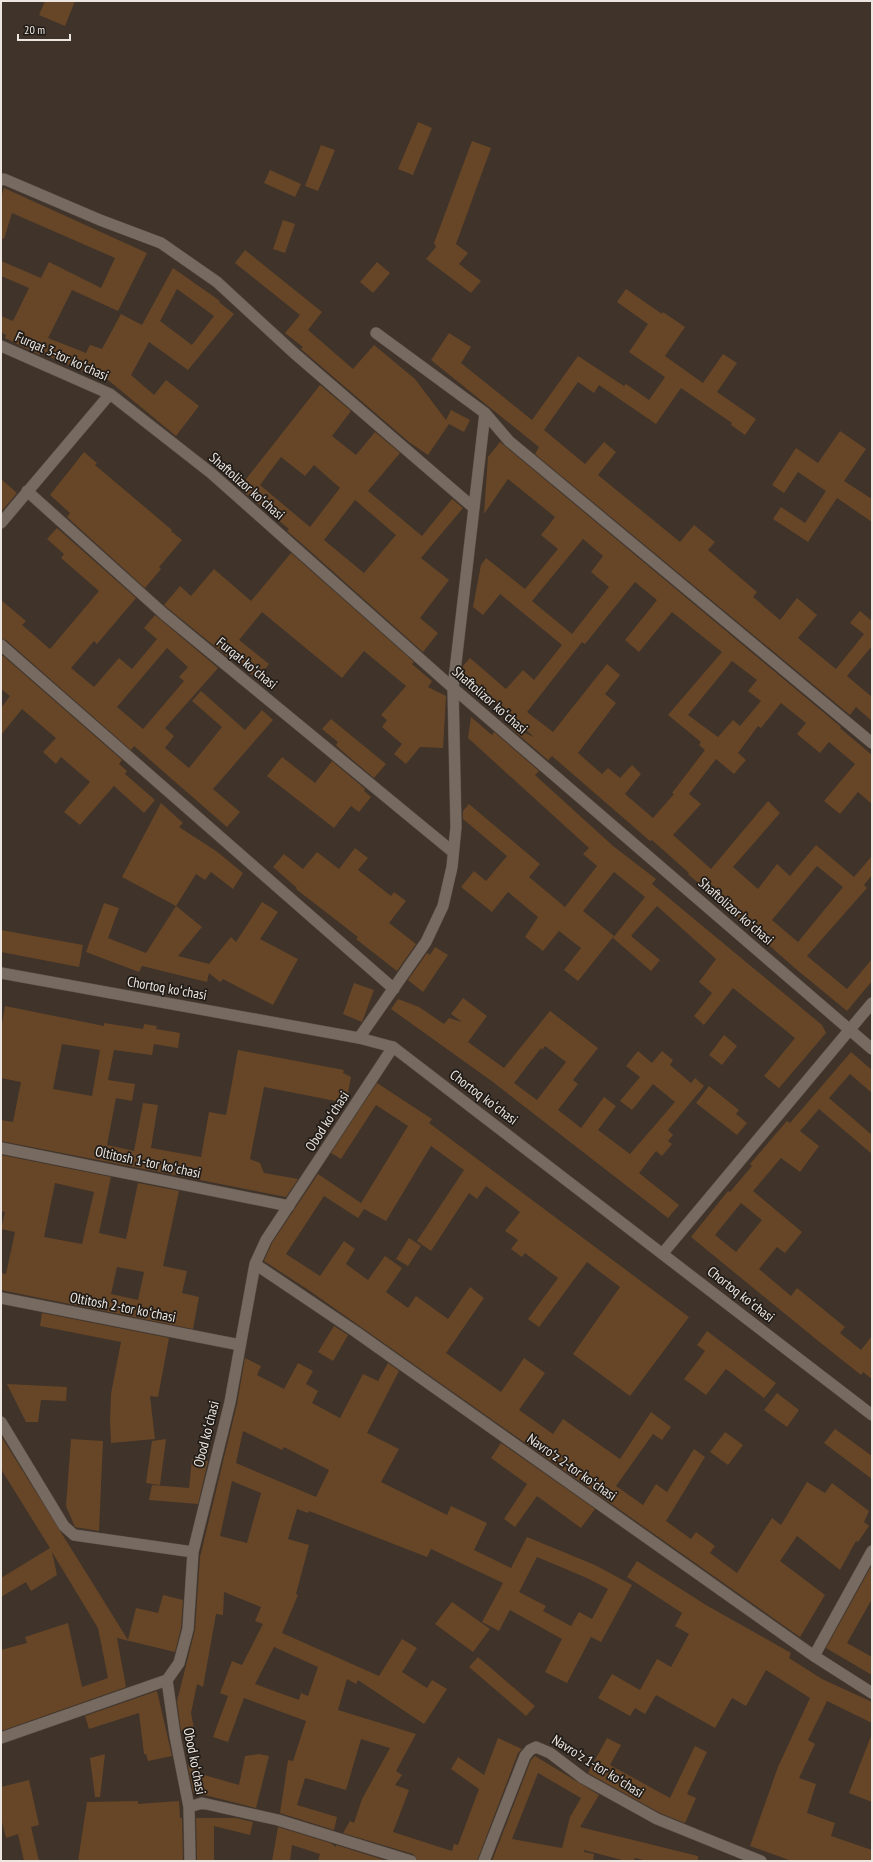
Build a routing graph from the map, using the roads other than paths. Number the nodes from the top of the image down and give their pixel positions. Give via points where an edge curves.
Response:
1 (1, 180) edge
2 (376, 333) dead end
3 (1, 346) edge
4 (110, 394) junction
5 (485, 413) junction
6 (27, 491) junction
7 (474, 508) junction
8 (1, 523) edge
9 (1, 645) edge
10 (453, 688) junction
11 (872, 743) edge
12 (453, 852) junction
13 (1, 973) edge
14 (394, 989) junction
15 (872, 1003) edge
16 (850, 1029) junction
17 (359, 1038) junction
18 (393, 1047) junction
19 (872, 1049) edge
20 (1, 1148) edge
21 (289, 1206) junction
22 (663, 1253) junction
23 (255, 1264) junction
24 (1, 1298) edge
25 (240, 1345) junction
26 (872, 1415) edge
27 (1, 1422) edge
28 (872, 1551) edge
29 (193, 1552) junction
30 (814, 1656) junction
31 (167, 1680) junction
32 (872, 1693) edge
33 (1, 1738) edge
34 (189, 1807) junction
35 (190, 1861) edge
36 (411, 1861) edge
37 (484, 1861) edge
38 (760, 1861) edge

1 - 7 street via 4,179 161,243 217,282 294,353
2 - 5 street
3 - 4 street, Furqat 3-tor koʻchasi
4 - 6 street
4 - 10 street, Shaftolizor koʻchasi via 211,473
5 - 7 street
5 - 11 street via 509,441
6 - 8 street
6 - 12 street, Furqat koʻchasi via 164,614
7 - 10 street
9 - 14 street
10 - 12 street via 456,827
10 - 16 street, Shaftolizor koʻchasi
12 - 14 street via 443,906 426,942
13 - 17 street, Chortoq koʻchasi
14 - 17 street
15 - 16 street
16 - 19 street, Shaftolizor koʻchasi
16 - 22 street
17 - 18 street, Chortoq koʻchasi
18 - 21 street, Obod koʻchasi
18 - 22 street, Chortoq koʻchasi
20 - 21 street, Oltitosh 1-tor koʻchasi
21 - 23 street, Obod koʻchasi via 266,1240
22 - 26 street, Chortoq koʻchasi
23 - 25 street, Obod koʻchasi
23 - 30 street, Navroʻz 2-tor koʻchasi via 356,1332
24 - 25 street, Oltitosh 2-tor koʻchasi
25 - 29 street, Obod koʻchasi via 230,1402
27 - 29 street via 64,1526 74,1535
28 - 30 street
29 - 31 street, Obod koʻchasi via 188,1629 179,1663
30 - 32 street, Navroʻz 2-tor koʻchasi
31 - 33 street
31 - 34 street, Obod koʻchasi
34 - 35 street, Obod koʻchasi
34 - 36 street via 202,1803 278,1820
37 - 38 street, Navroʻz 1-tor koʻchasi via 525,1756 536,1747 550,1753 583,1778 657,1819

